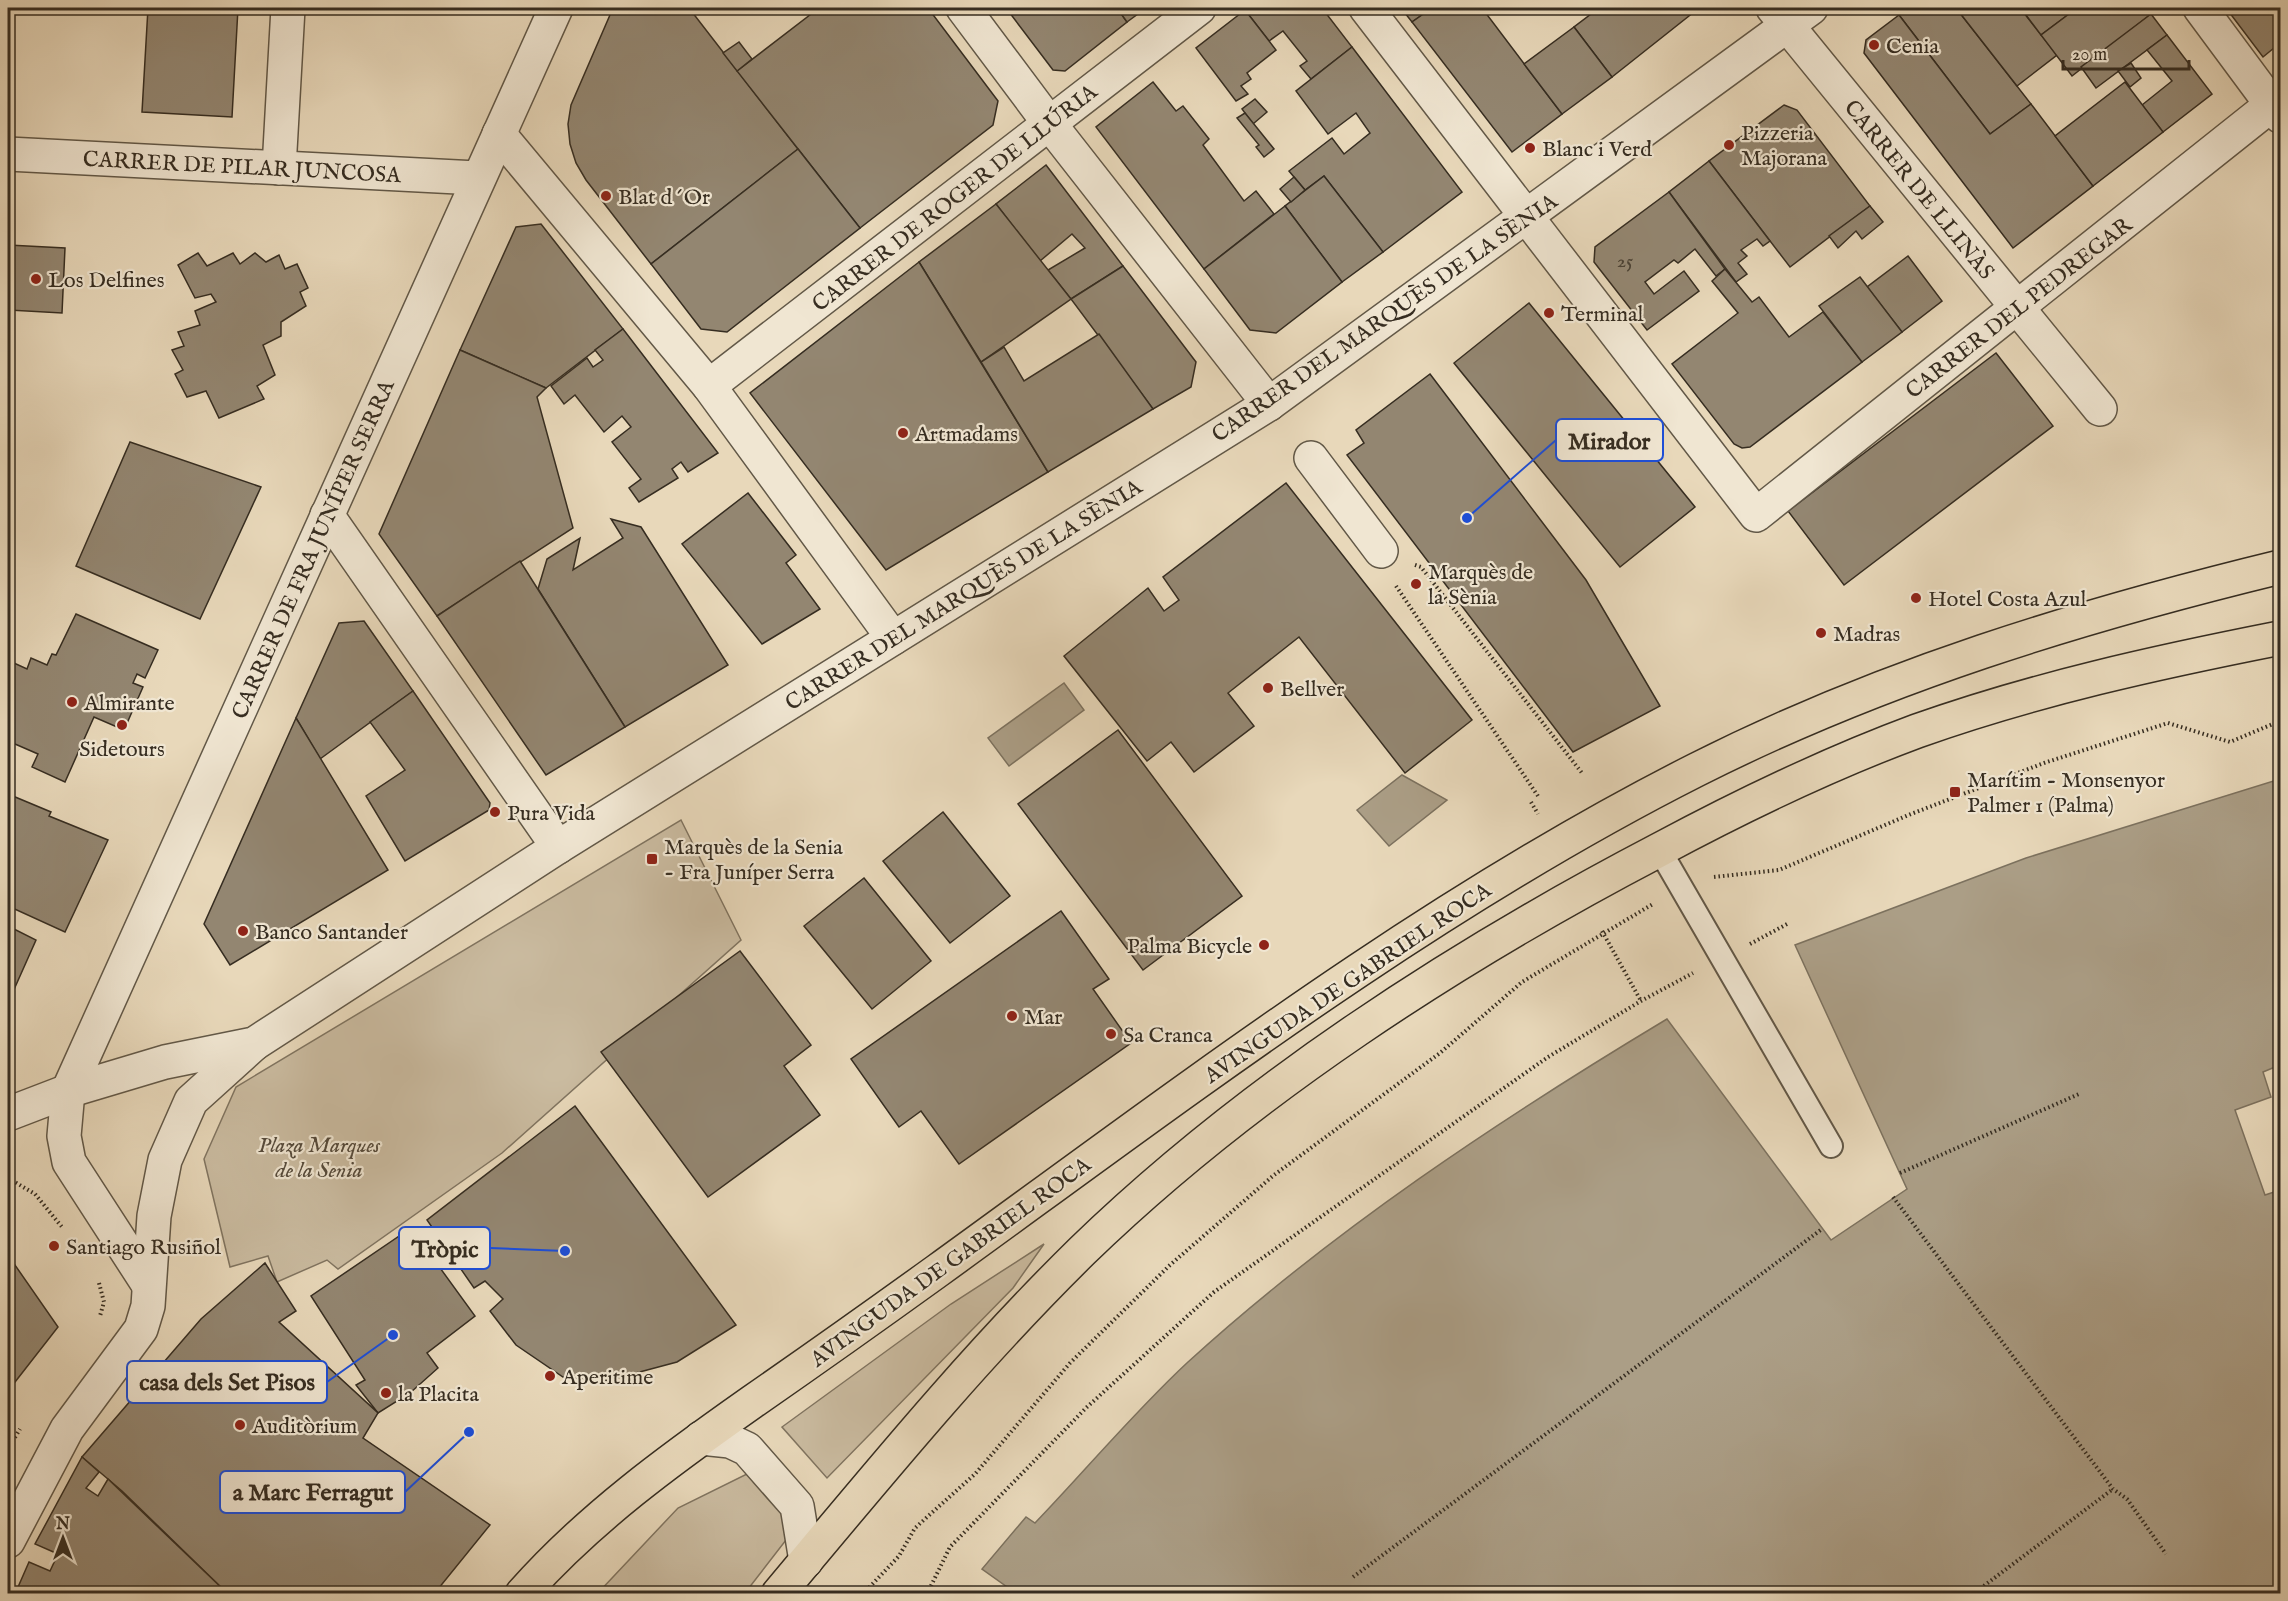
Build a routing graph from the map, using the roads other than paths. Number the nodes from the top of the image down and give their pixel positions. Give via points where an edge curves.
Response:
1 (288, 8) edge
2 (556, 8) edge
3 (963, 8) edge
4 (1199, 8) edge
5 (1366, 8) edge
6 (2200, 8) edge
7 (1790, 13) edge
8 (2278, 106) edge
9 (1049, 123) junction
10 (499, 134) junction
11 (8, 154) edge
12 (279, 168) junction
13 (477, 178) junction
14 (1526, 216) junction
15 (2017, 309) junction
16 (709, 386) junction
17 (1269, 404) junction
18 (2100, 409) dead end
19 (1311, 458) dead end
20 (327, 515) junction
21 (1381, 551) road end
22 (2280, 567) edge
23 (893, 638) junction
24 (2280, 638) edge
25 (558, 847) junction
26 (1659, 849) junction
27 (254, 1044) junction
28 (68, 1091) junction
29 (8, 1114) edge
30 (1831, 1146) dead end
31 (148, 1284) junction
32 (701, 1438) junction
33 (8, 1541) edge
34 (806, 1561) junction
35 (522, 1593) edge
36 (778, 1593) edge

1 - 12 street
2 - 10 street, CARRER DE FRA JUNÍPER SERRA
3 - 9 street
4 - 9 street, CARRER DE ROGER DE LLÚRIA
5 - 14 street
6 - 8 street
7 - 14 street, CARRER DEL MARQUÈS DE LA SÈNIA
7 - 15 street, CARRER DE LLINÀS
8 - 15 street, CARRER DEL PEDREGAR
9 - 16 street, CARRER DE ROGER DE LLÚRIA
9 - 17 street
10 - 13 street, CARRER DE FRA JUNÍPER SERRA
10 - 16 street
11 - 12 street, CARRER DE PILAR JUNCOSA
12 - 13 street, CARRER DE PILAR JUNCOSA
13 - 20 street, CARRER DE FRA JUNÍPER SERRA
14 - 15 street, CARRER DEL PEDREGAR via 1756,515
14 - 17 street, CARRER DEL MARQUÈS DE LA SÈNIA
15 - 18 street, CARRER DE LLINÀS
16 - 23 street
17 - 23 street, CARRER DEL MARQUÈS DE LA SÈNIA
19 - 21 street
20 - 25 street
20 - 28 street, CARRER DE FRA JUNÍPER SERRA
22 - 32 highway, AVINGUDA DE GABRIEL ROCA via 2108,610 1933,668 1799,722 1607,816 1446,912 1327,992
23 - 25 street, CARRER DEL MARQUÈS DE LA SÈNIA
24 - 26 highway, AVINGUDA DE GABRIEL ROCA via 2054,688 1919,730 1788,784
25 - 27 street, CARRER DEL MARQUÈS DE LA SÈNIA
26 - 30 lane
26 - 34 highway, AVINGUDA DE GABRIEL ROCA via 1536,916 1416,992 1301,1071 1189,1157 1081,1252 1003,1334 919,1426
27 - 28 street, CARRER DEL MARQUÈS DE LA SÈNIA via 165,1062
27 - 31 street via 192,1101 165,1160 154,1215
28 - 29 street, CARRER DEL MARQUÈS DE LA SÈNIA
28 - 31 street, CARRER DE FRA JUNÍPER SERRA via 64,1136 69,1162
31 - 33 street via 148,1306 141,1329 67,1429
32 - 34 street via 730,1441 747,1449 797,1506
32 - 35 highway, AVINGUDA DE GABRIEL ROCA via 583,1533
34 - 36 highway, AVINGUDA DE GABRIEL ROCA

